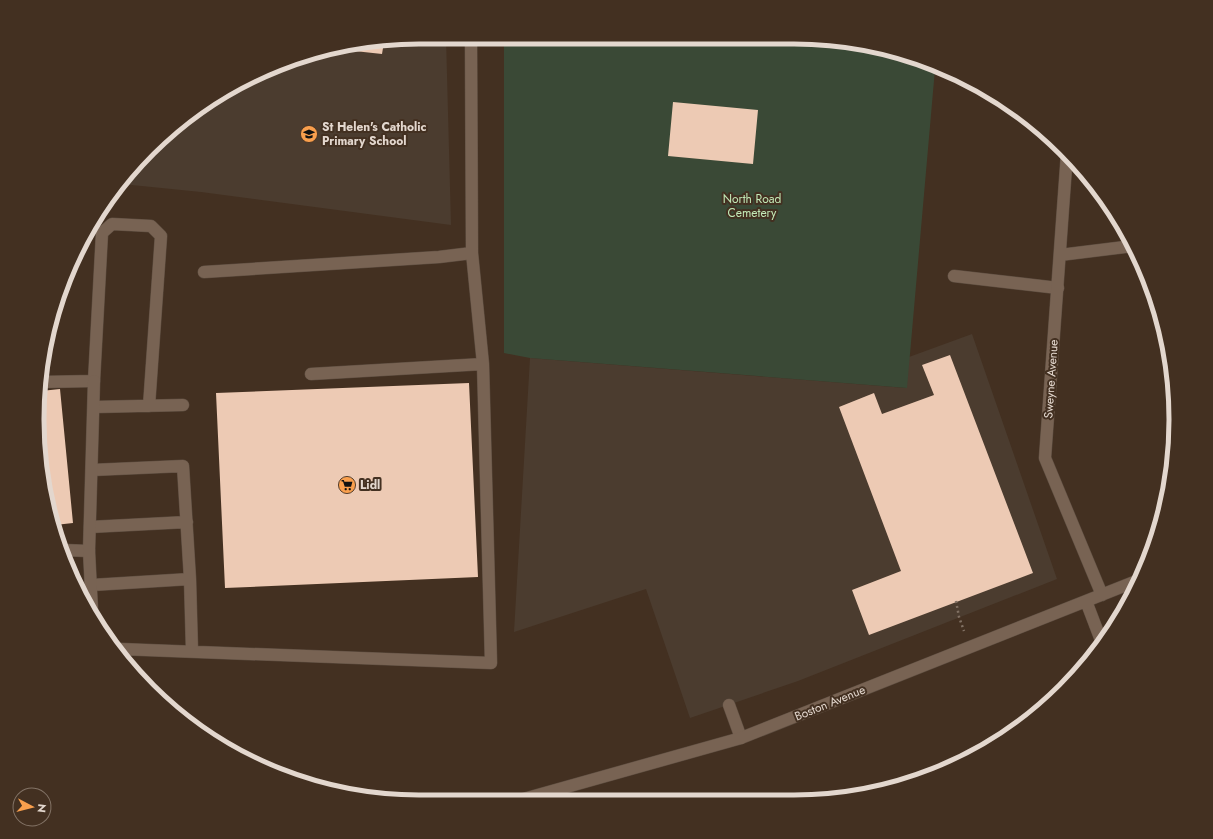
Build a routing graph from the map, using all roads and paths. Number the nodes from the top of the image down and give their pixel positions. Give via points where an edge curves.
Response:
1 (471, 44) edge
2 (1066, 162) edge
3 (1127, 247) edge
4 (472, 253) junction
5 (1060, 255) junction
6 (204, 272) dead end
7 (954, 276) dead end
8 (1058, 288) junction
9 (483, 364) junction
10 (312, 374) dead end
11 (94, 381) junction
12 (46, 382) edge
13 (183, 405) dead end
14 (149, 406) junction
15 (94, 407) junction
16 (92, 470) junction
17 (187, 522) junction
18 (90, 528) junction
19 (68, 550) edge
20 (89, 551) junction
21 (190, 579) junction
22 (1131, 583) edge
23 (92, 585) junction
24 (1102, 595) junction
25 (956, 601) dead end
26 (1086, 602) junction
27 (92, 603) edge
28 (1100, 637) edge
29 (971, 647) junction
30 (123, 649) edge
31 (192, 651) junction
32 (729, 705) dead end
33 (741, 738) junction
34 (538, 795) edge

1 - 4 street
2 - 5 street, Sweyne Avenue
3 - 5 street
4 - 6 street
4 - 9 street
5 - 8 street, Sweyne Avenue
7 - 8 street
8 - 24 street, Sweyne Avenue via 1045,458
9 - 10 street
9 - 31 street via 491,663
11 - 12 street
11 - 14 street via 102,233 112,224 151,226 161,236
11 - 15 street
13 - 14 street
14 - 15 street
15 - 16 street
16 - 17 street via 183,466
16 - 18 street
17 - 18 street
17 - 21 street
18 - 20 street
19 - 20 street
20 - 23 street
21 - 23 street
21 - 31 street
22 - 24 street, Boston Avenue
23 - 27 street
24 - 26 street, Boston Avenue
25 - 29 path via 959,617
26 - 28 street
26 - 29 street, Boston Avenue
29 - 33 street, Boston Avenue
30 - 31 street
32 - 33 street
33 - 34 street, Boston Avenue

